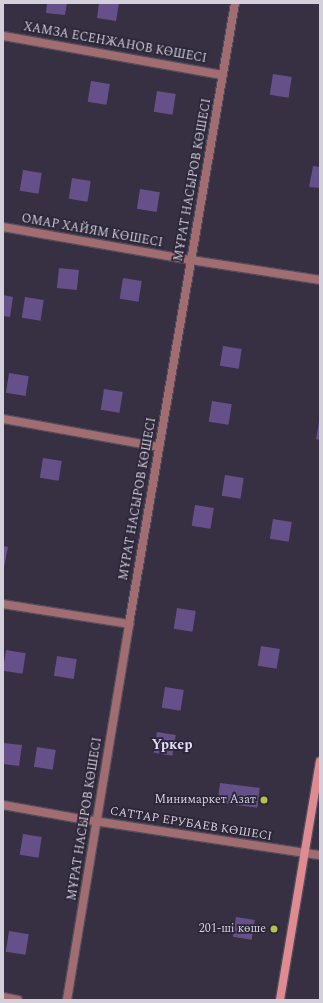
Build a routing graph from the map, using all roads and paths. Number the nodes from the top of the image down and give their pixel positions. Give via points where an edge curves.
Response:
1 (235, 3) edge
2 (3, 36) edge
3 (223, 75) junction
4 (3, 227) edge
5 (191, 260) junction
6 (320, 280) edge
7 (3, 419) edge
8 (159, 447) junction
9 (3, 604) edge
10 (129, 624) junction
11 (320, 761) edge
12 (3, 806) edge
13 (97, 822) junction
14 (304, 853) junction
15 (320, 855) edge
16 (3, 997) edge
17 (18, 1000) edge
18 (67, 1000) edge
19 (280, 1000) edge

1 - 3 street, МҰРАТ НАСЫРОВ КӨШЕСІ
2 - 3 street, ХАМЗА ЕСЕНЖАНОВ КӨШЕСІ
3 - 5 street, МҰРАТ НАСЫРОВ КӨШЕСІ
4 - 5 street, ОМАР ХАЙЯМ КӨШЕСІ
5 - 6 street, ОМАР ХАЙЯМ КӨШЕСІ
5 - 8 street, МҰРАТ НАСЫРОВ КӨШЕСІ
7 - 8 street
8 - 10 street, МҰРАТ НАСЫРОВ КӨШЕСІ
9 - 10 street
10 - 13 street, МҰРАТ НАСЫРОВ КӨШЕСІ
11 - 14 street
12 - 13 street, САТТАР ЕРУБАЕВ КӨШЕСІ
13 - 14 street, САТТАР ЕРУБАЕВ КӨШЕСІ
13 - 18 street, МҰРАТ НАСЫРОВ КӨШЕСІ
14 - 15 street, САТТАР ЕРУБАЕВ КӨШЕСІ
14 - 19 street
16 - 17 street

